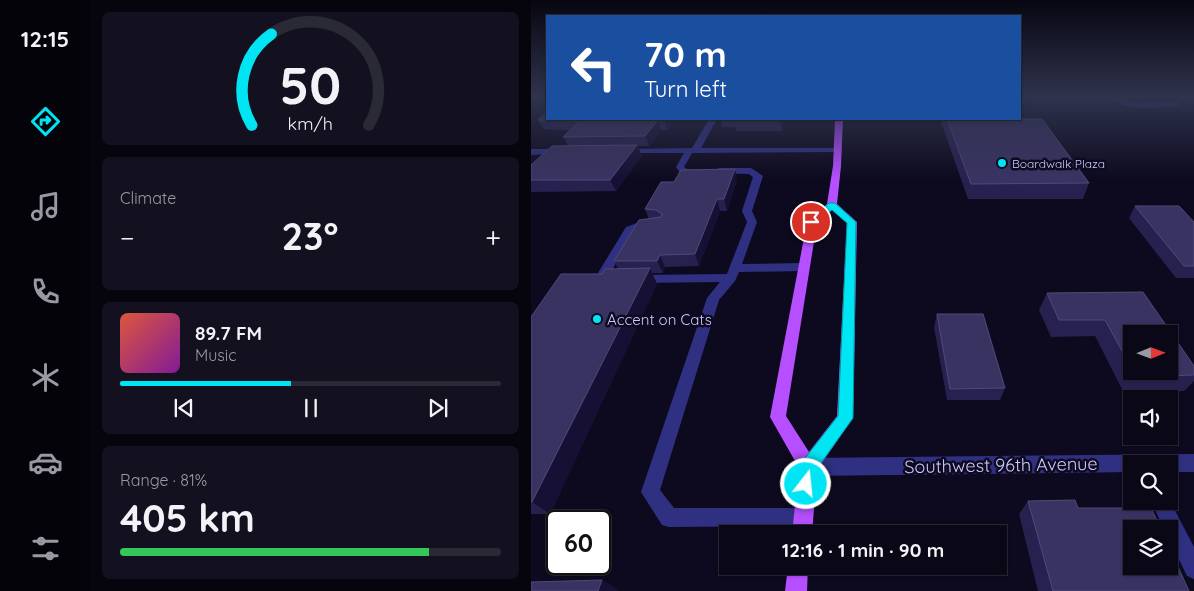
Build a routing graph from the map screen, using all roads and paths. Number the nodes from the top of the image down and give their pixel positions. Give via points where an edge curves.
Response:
1 (710, 124) edge
2 (839, 124) edge
3 (838, 150) junction
4 (572, 151) edge
5 (610, 151) edge
6 (692, 151) junction
7 (531, 152) edge
8 (832, 205) junction
9 (660, 226) edge
10 (803, 267) junction
11 (734, 273) junction
12 (1178, 463) edge
13 (1194, 463) edge
14 (1123, 464) edge
15 (808, 467) junction
16 (1164, 510) edge
17 (803, 525) edge
18 (1194, 569) edge
19 (798, 575) edge
20 (796, 591) edge

1 - 6 street
2 - 3 main road
3 - 6 street
3 - 8 main road
4 - 7 street
5 - 6 street
6 - 11 street via 680,167 684,172 751,171 758,176 747,211 752,222
8 - 10 main road via 811,222
8 - 15 main road via 851,222 845,418
9 - 11 street via 630,229 604,273 609,279
10 - 11 street
10 - 15 main road via 778,416
11 - 17 street via 713,298 650,492 669,518
12 - 13 street, Southwest 96th Avenue
14 - 15 street, Southwest 96th Avenue
15 - 17 main road
16 - 18 street
19 - 20 main road

